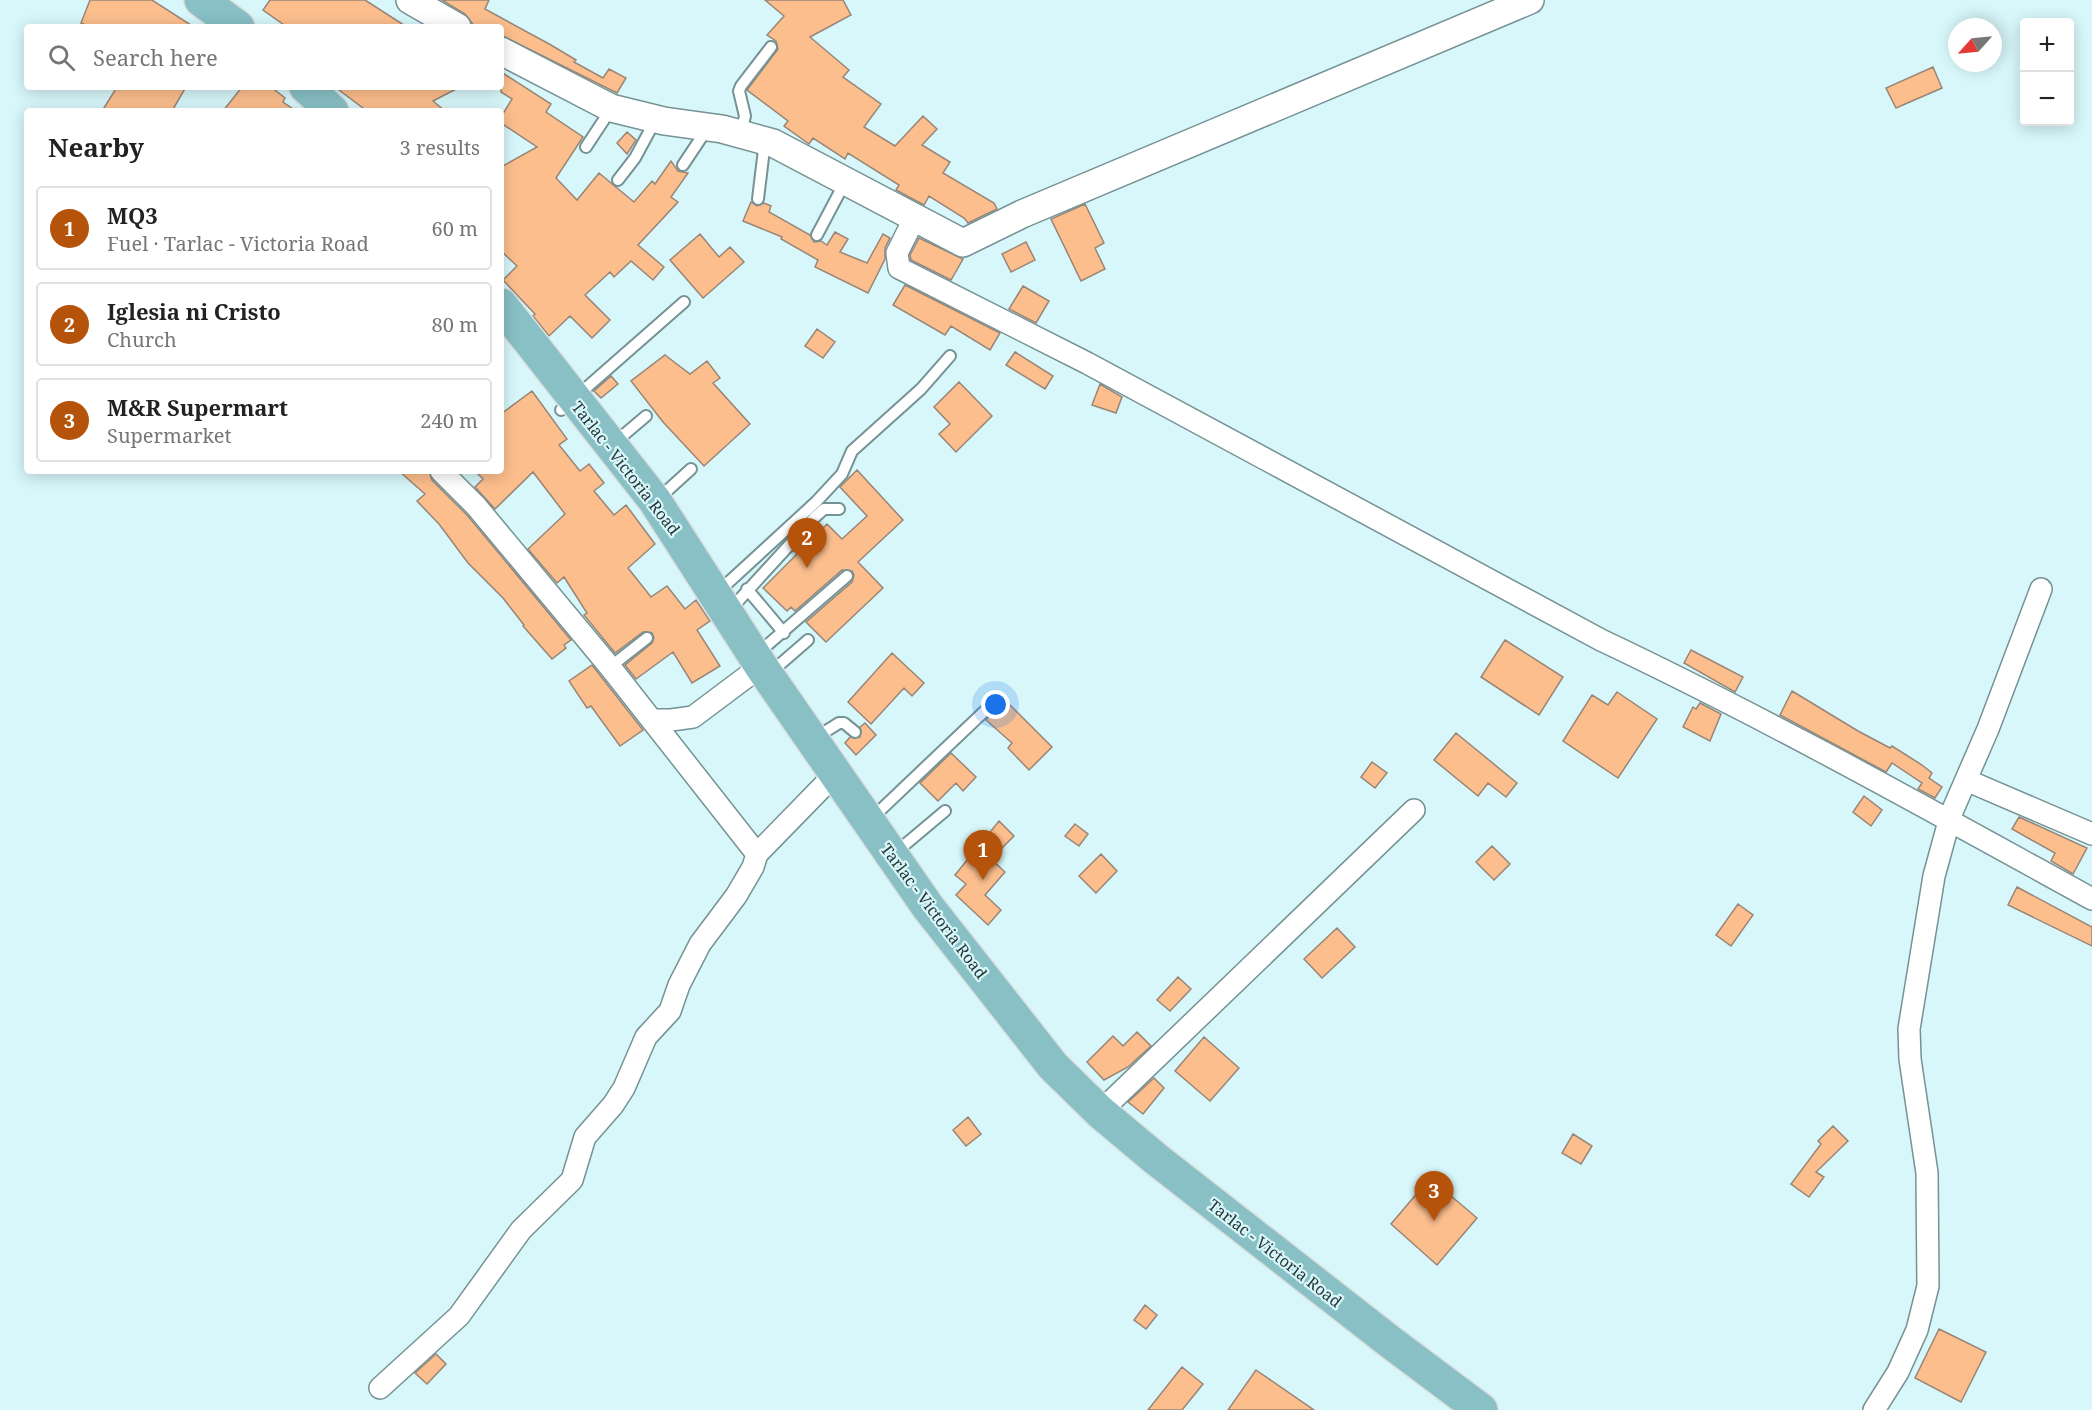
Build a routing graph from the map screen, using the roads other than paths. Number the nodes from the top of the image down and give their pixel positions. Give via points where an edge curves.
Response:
1 (201, 0) edge
2 (1530, 0) edge
3 (422, 3) edge
4 (234, 24) edge
5 (453, 24) edge
6 (771, 47) dead end
7 (504, 53) edge
8 (309, 90) edge
9 (329, 108) edge
10 (611, 108) junction
11 (656, 119) junction
12 (709, 127) junction
13 (753, 136) junction
14 (586, 147) dead end
15 (683, 165) dead end
16 (618, 180) dead end
17 (846, 182) junction
18 (758, 199) dead end
19 (914, 219) junction
20 (817, 235) dead end
21 (684, 302) dead end
22 (504, 310) edge
23 (950, 356) dead end
24 (567, 405) junction
25 (646, 416) dead end
26 (611, 446) junction
27 (691, 469) dead end
28 (444, 474) edge
29 (655, 501) junction
30 (839, 509) dead end
31 (847, 576) dead end
32 (2041, 589) dead end
33 (731, 598) junction
34 (784, 633) junction
35 (647, 638) dead end
36 (808, 640) dead end
37 (762, 665) junction
38 (610, 668) junction
39 (991, 705) dead end
40 (652, 720) junction
41 (855, 732) dead end
42 (812, 740) junction
43 (836, 773) junction
44 (1966, 780) junction
45 (1414, 810) dead end
46 (945, 811) dead end
47 (868, 821) junction
48 (1950, 821) junction
49 (2092, 834) edge
50 (757, 854) junction
51 (892, 855) junction
52 (2092, 899) edge
53 (1100, 1112) junction
54 (380, 1388) dead end
55 (1481, 1410) edge
56 (1874, 1410) edge

1 - 4 main road
2 - 19 street via 1022,214 971,241 958,242
3 - 5 street
6 - 13 lane via 739,91
7 - 10 street
8 - 9 main road
10 - 11 street
10 - 14 lane
11 - 12 street
11 - 16 lane
12 - 13 street
12 - 15 lane
13 - 17 street
13 - 18 lane
17 - 19 street
17 - 20 lane
19 - 48 street via 897,253 899,268 1087,363 1601,640 1684,679
21 - 24 lane
22 - 24 main road, Tarlac - Victoria Road
23 - 33 lane via 921,389 852,451 842,474
24 - 26 main road, Tarlac - Victoria Road
25 - 26 lane
26 - 29 main road, Tarlac - Victoria Road
27 - 29 lane
28 - 38 street via 476,506
29 - 33 main road, Tarlac - Victoria Road
30 - 33 lane via 824,509
31 - 34 lane
32 - 44 street
33 - 34 lane
33 - 37 main road, Tarlac - Victoria Road
34 - 37 lane
35 - 38 lane
36 - 37 lane
37 - 40 street via 693,717
37 - 42 main road, Tarlac - Victoria Road
38 - 40 street
39 - 47 lane
40 - 50 street
41 - 42 lane via 839,723
42 - 43 main road, Tarlac - Victoria Road
43 - 47 main road, Tarlac - Victoria Road
43 - 50 street
44 - 48 street
44 - 49 street
45 - 53 street
46 - 51 lane
47 - 51 main road, Tarlac - Victoria Road
48 - 52 street
48 - 56 street via 1934,876 1909,1029 1927,1173 1928,1286 1917,1330 1899,1372
50 - 54 street via 736,896 700,944 670,1011 646,1037 624,1088 585,1137 572,1180 521,1230 459,1316
51 - 53 main road, Tarlac - Victoria Road via 1053,1066
53 - 55 main road, Tarlac - Victoria Road via 1156,1160

